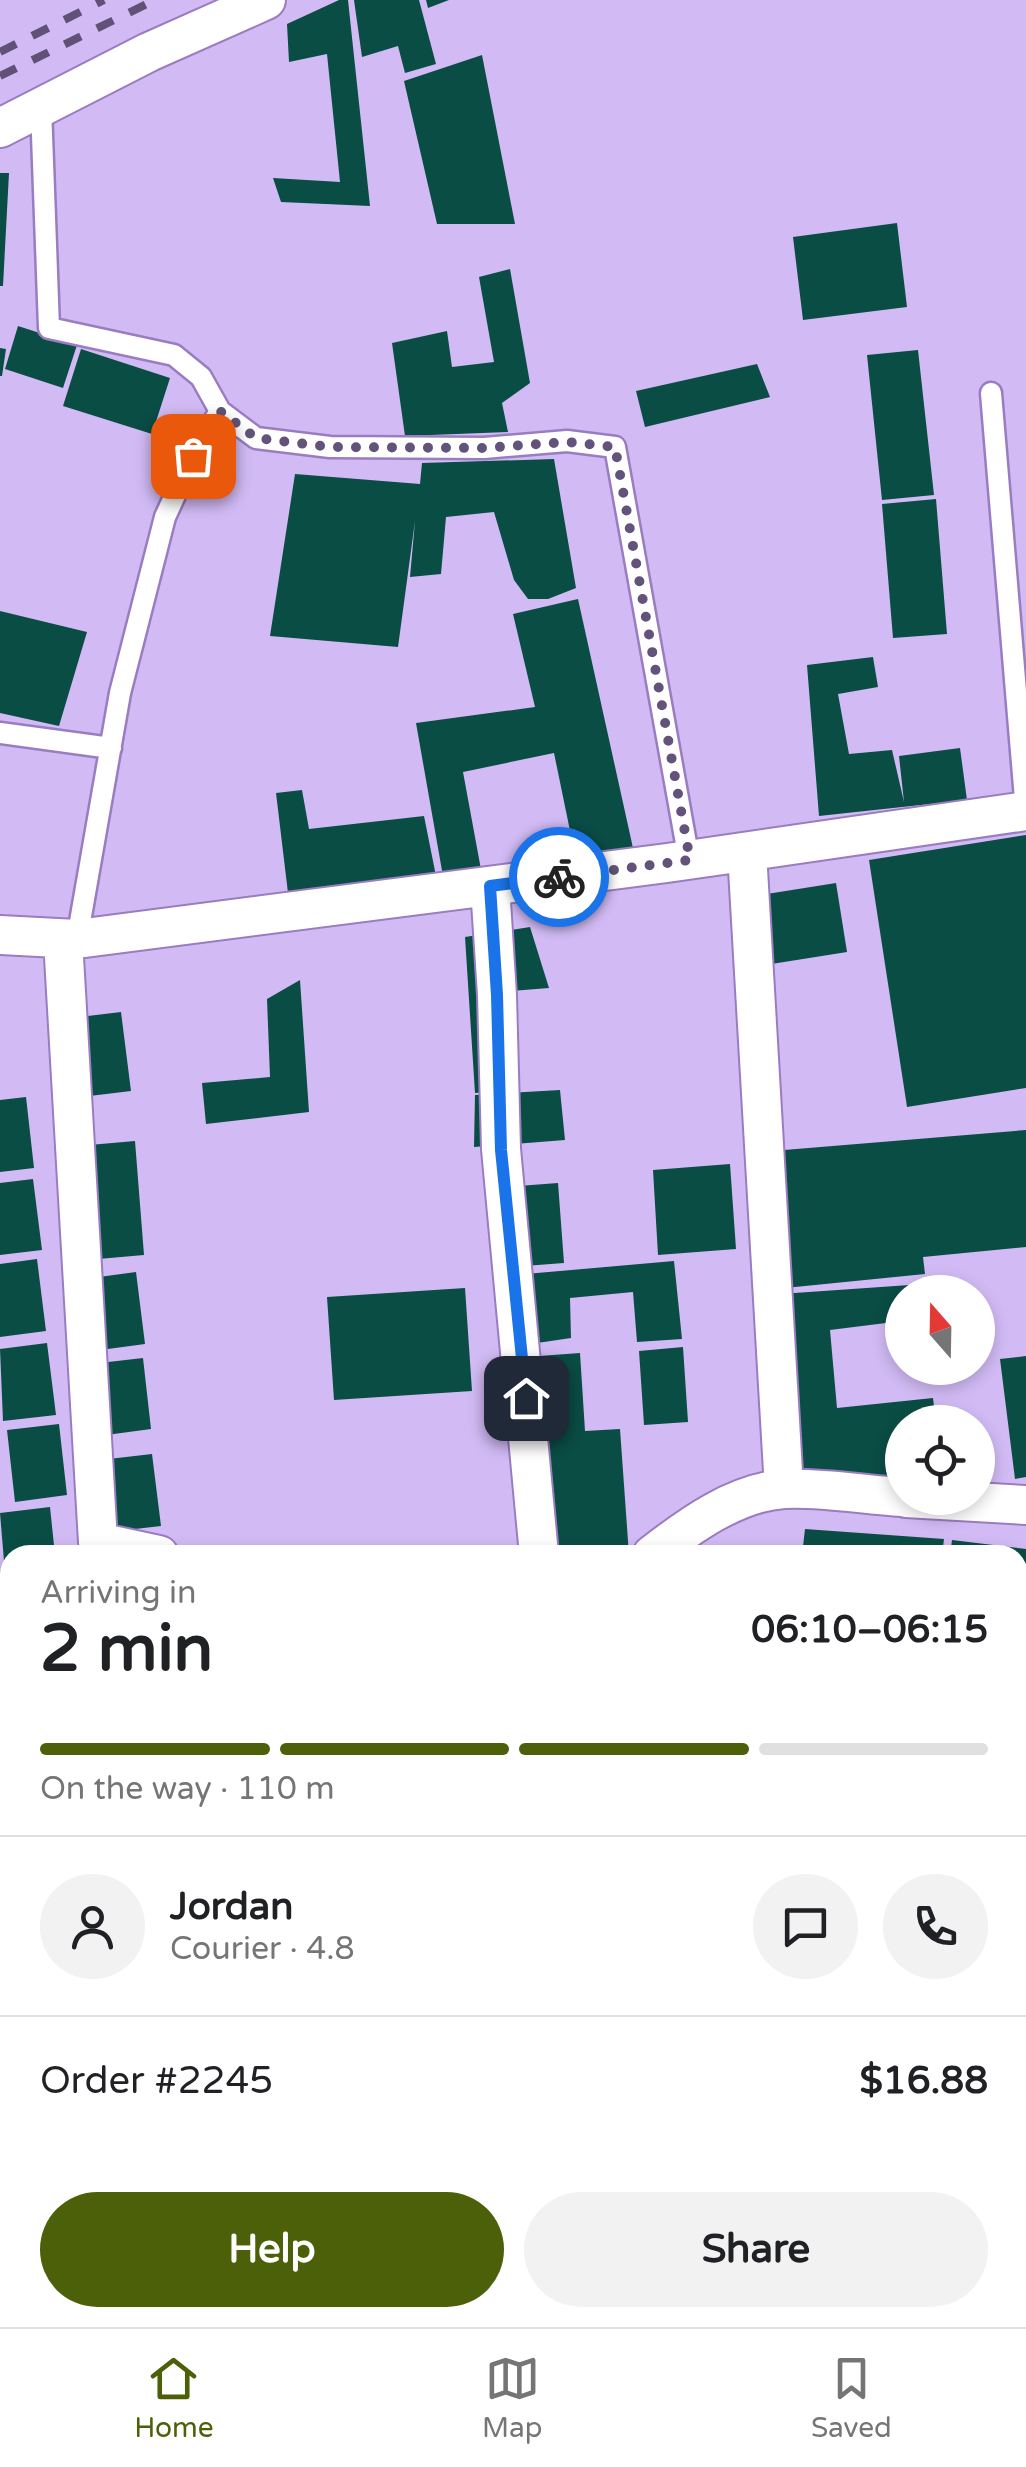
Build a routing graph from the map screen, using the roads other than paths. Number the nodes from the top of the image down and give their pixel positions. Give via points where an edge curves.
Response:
1 (266, 0) edge
2 (41, 107) junction
3 (0, 128) edge
4 (991, 393) dead end
5 (220, 411) junction
6 (0, 733) edge
7 (110, 748) junction
8 (1026, 811) edge
9 (747, 852) junction
10 (690, 860) junction
11 (490, 886) junction
12 (0, 935) edge
13 (70, 940) junction
14 (784, 1489) junction
15 (885, 1496) edge
16 (995, 1504) edge
17 (1026, 1506) edge
18 (94, 1545) edge
19 (538, 1545) edge
20 (668, 1545) edge

1 - 2 street
2 - 3 street
2 - 5 lane via 48,328 174,355 201,377
4 - 8 lane
5 - 7 lane via 165,517
5 - 10 lane via 256,438 330,447 615,447
6 - 7 lane
7 - 13 lane
8 - 9 street
9 - 10 street
9 - 14 street
10 - 11 street
11 - 13 street
11 - 19 street via 501,1150
12 - 13 street
13 - 18 street
14 - 15 street
14 - 20 street via 741,1498
16 - 17 street

